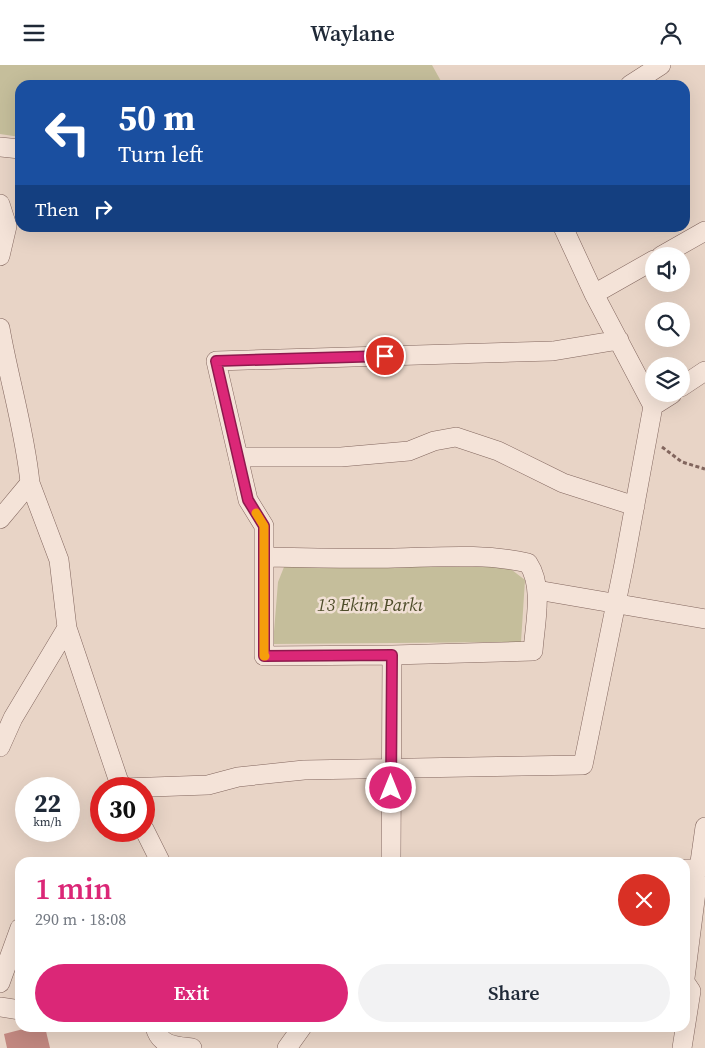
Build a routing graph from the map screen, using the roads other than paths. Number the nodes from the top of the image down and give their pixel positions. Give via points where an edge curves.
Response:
1 (661, 65) edge
2 (638, 80) edge
3 (0, 147) edge
4 (15, 148) edge
5 (0, 204) edge
6 (705, 231) edge
7 (565, 232) edge
8 (677, 247) edge
9 (0, 256) edge
10 (645, 265) edge
11 (594, 294) junction
12 (0, 329) edge
13 (619, 340) junction
14 (705, 371) edge
15 (690, 381) edge
16 (659, 402) edge
17 (653, 406) junction
18 (238, 457) junction
19 (30, 483) junction
20 (635, 506) junction
21 (0, 519) edge
22 (264, 557) junction
23 (537, 590) junction
24 (615, 603) junction
25 (705, 619) edge
26 (67, 628) junction
27 (392, 655) junction
28 (0, 747) edge
29 (391, 769) junction
30 (119, 777) edge
31 (155, 787) edge
32 (705, 827) edge
33 (150, 842) edge
34 (158, 857) edge
35 (391, 857) edge
36 (692, 869) edge
37 (690, 901) edge
38 (15, 942) edge
39 (0, 983) edge
40 (0, 1007) edge
41 (15, 1009) edge
42 (156, 1032) edge
43 (298, 1032) edge
44 (685, 1032) edge
45 (192, 1048) edge
46 (287, 1048) edge
47 (682, 1048) edge

1 - 2 street
3 - 4 street
5 - 9 street via 7,226
6 - 8 street
7 - 11 street
10 - 11 street
11 - 13 street
12 - 19 street via 27,450
13 - 17 street
13 - 18 street via 553,351 216,361
14 - 15 street
16 - 17 street
17 - 20 street
18 - 20 street via 341,457 400,452 456,437 498,451 562,483
18 - 22 street via 248,500 264,526
19 - 21 street
19 - 26 street via 59,561
20 - 24 street
22 - 23 street via 502,557 528,563 535,575
22 - 27 street via 264,656
23 - 24 street
23 - 27 street via 533,651
24 - 25 street
24 - 29 street via 583,765
26 - 28 street
26 - 30 street
27 - 29 street
29 - 31 street via 304,770 238,777 208,785
29 - 35 street
32 - 36 street
33 - 34 street
36 - 37 street
38 - 39 street
40 - 41 street
42 - 45 street via 168,1045
43 - 46 street
44 - 47 street

